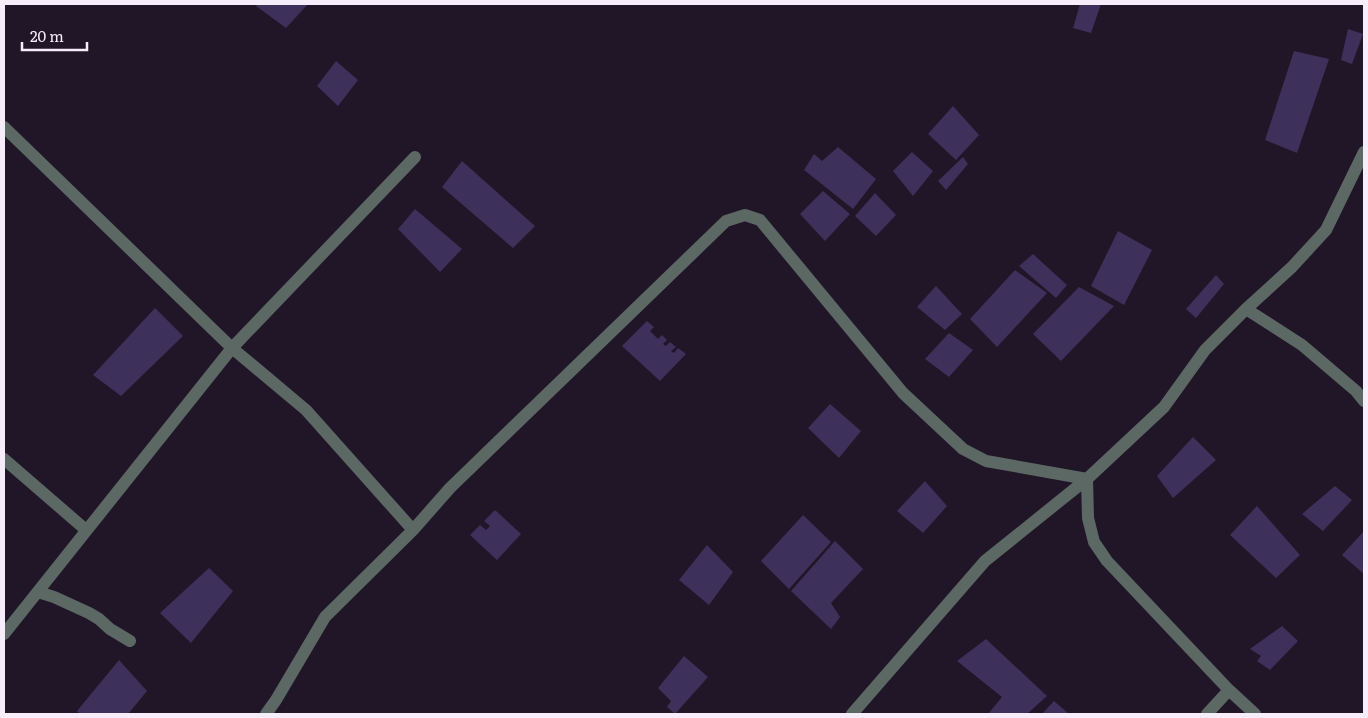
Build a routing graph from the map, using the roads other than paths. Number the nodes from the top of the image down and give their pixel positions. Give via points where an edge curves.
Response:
1 (4, 127) edge
2 (1364, 152) edge
3 (415, 157) dead end
4 (1246, 308) junction
5 (232, 348) junction
6 (1364, 401) edge
7 (4, 458) edge
8 (1087, 479) junction
9 (86, 530) junction
10 (413, 530) junction
11 (38, 592) junction
12 (4, 634) edge
13 (130, 640) dead end
14 (1229, 690) junction
15 (266, 714) edge
16 (852, 714) edge
17 (1207, 714) edge
18 (1255, 714) edge

1 - 5 street
2 - 4 street via 1326,230 1292,267
3 - 5 street
4 - 6 street via 1302,345
4 - 8 street via 1205,350 1164,407
5 - 9 street
5 - 10 street via 306,410
7 - 9 street
8 - 10 street via 986,461 963,449 903,393 760,220 745,215 726,221 450,488
8 - 14 street via 1088,518 1094,542 1106,561
8 - 16 street via 985,561
9 - 11 street
10 - 15 street via 325,617
11 - 12 street
11 - 13 street via 88,613
14 - 17 street
14 - 18 street

